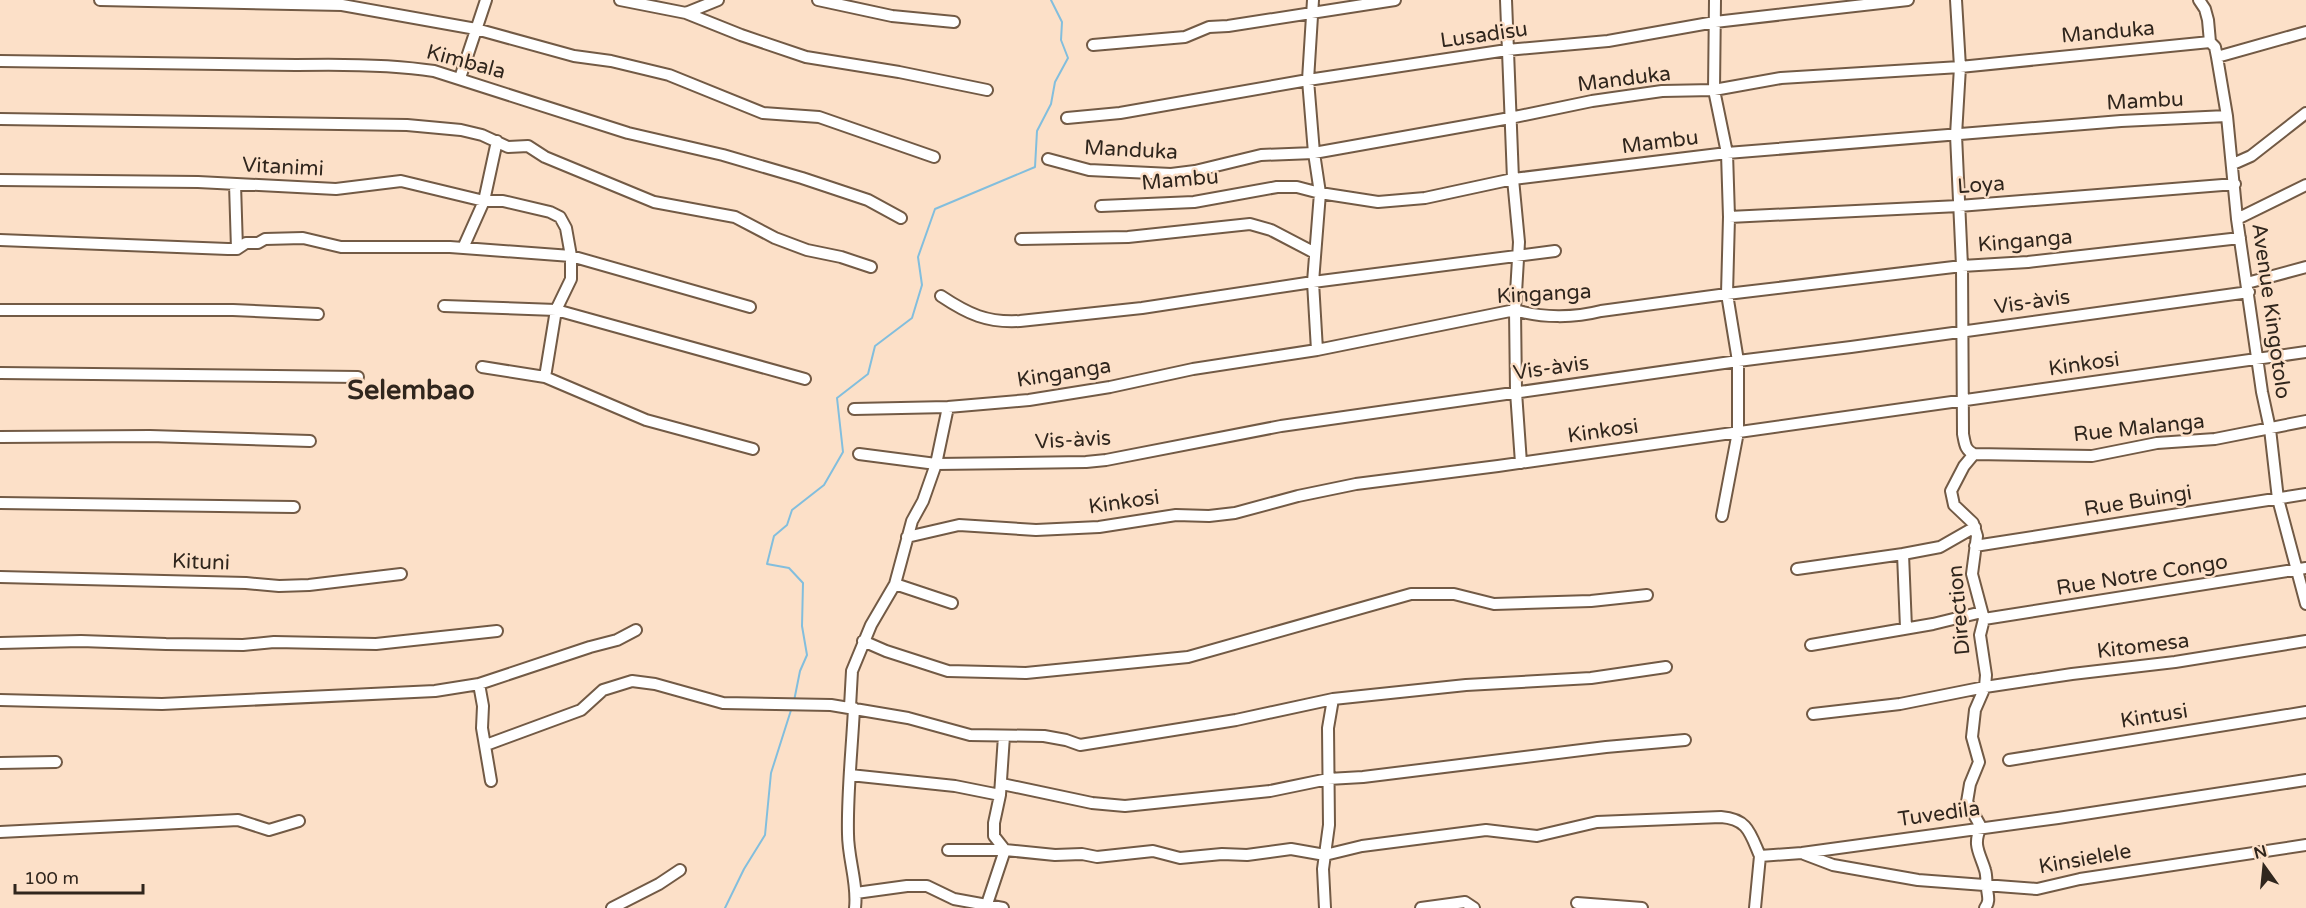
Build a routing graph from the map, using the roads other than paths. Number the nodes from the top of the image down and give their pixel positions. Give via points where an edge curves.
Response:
1 (100, 0) edge
2 (486, 0) edge
3 (620, 0) edge
4 (718, 0) edge
5 (818, 0) edge
6 (1313, 0) edge
7 (1395, 0) edge
8 (1506, 0) edge
9 (1715, 0) edge
10 (1908, 0) edge
11 (1956, 0) edge
12 (2199, 0) edge
13 (262, 2) edge
14 (1313, 12) junction
15 (686, 13) junction
16 (954, 22) dead end
17 (1715, 22) junction
18 (476, 29) junction
19 (2306, 32) edge
20 (2210, 42) junction
21 (1093, 45) dead end
22 (1507, 50) junction
23 (2217, 57) junction
24 (0, 61) edge
25 (1960, 67) junction
26 (460, 78) junction
27 (1308, 80) junction
28 (987, 90) dead end
29 (1714, 90) junction
30 (2306, 113) edge
31 (2228, 116) junction
32 (1067, 118) dead end
33 (1510, 118) junction
34 (0, 119) edge
35 (1956, 135) junction
36 (497, 141) junction
37 (1314, 153) junction
38 (1727, 153) junction
39 (934, 157) dead end
40 (1048, 159) dead end
41 (2233, 164) junction
42 (0, 180) edge
43 (1513, 180) junction
44 (234, 184) junction
45 (2235, 184) junction
46 (2306, 185) edge
47 (1320, 193) junction
48 (484, 201) junction
49 (1101, 206) dead end
50 (1959, 206) junction
51 (1729, 217) junction
52 (901, 218) dead end
53 (2237, 219) junction
54 (2240, 238) junction
55 (1021, 239) dead end
56 (0, 240) edge
57 (463, 248) junction
58 (237, 249) junction
59 (1554, 251) dead end
60 (1315, 253) junction
61 (1519, 255) junction
62 (571, 256) junction
63 (1962, 266) junction
64 (871, 267) dead end
65 (2306, 267) edge
66 (1313, 282) junction
67 (2248, 288) junction
68 (1727, 294) junction
69 (941, 296) dead end
70 (444, 306) dead end
71 (750, 307) dead end
72 (0, 310) edge
73 (556, 310) junction
74 (1515, 310) junction
75 (318, 314) dead end
76 (1962, 332) junction
77 (1317, 350) junction
78 (2306, 352) edge
79 (2258, 360) junction
80 (1738, 361) junction
81 (482, 367) dead end
82 (0, 373) edge
83 (358, 377) dead end
84 (545, 377) junction
85 (805, 379) dead end
86 (1516, 392) junction
87 (1963, 401) junction
88 (948, 407) junction
89 (854, 409) dead end
90 (2306, 421) edge
91 (2270, 429) junction
92 (1738, 432) junction
93 (0, 437) edge
94 (310, 441) dead end
95 (753, 449) dead end
96 (859, 454) dead end
97 (1974, 454) junction
98 (1521, 463) junction
99 (936, 464) junction
100 (2306, 494) edge
101 (2278, 499) junction
102 (0, 503) edge
103 (294, 507) dead end
104 (1722, 516) dead end
105 (1974, 527) junction
106 (907, 537) junction
107 (1975, 546) junction
108 (1903, 555) junction
109 (1797, 569) dead end
110 (2301, 569) edge
111 (401, 574) dead end
112 (0, 577) edge
113 (895, 584) junction
114 (1647, 595) dead end
115 (952, 603) dead end
116 (2306, 604) edge
117 (1983, 616) junction
118 (1906, 628) junction
119 (636, 630) dead end
120 (497, 631) dead end
121 (863, 641) junction
122 (2306, 641) edge
123 (0, 644) edge
124 (1811, 645) dead end
125 (1666, 667) dead end
126 (479, 684) junction
127 (1985, 687) junction
128 (1333, 699) junction
129 (0, 700) edge
130 (852, 708) junction
131 (2306, 712) edge
132 (1813, 714) dead end
133 (1004, 736) junction
134 (1685, 740) dead end
135 (486, 745) junction
136 (2009, 760) dead end
137 (56, 762) dead end
138 (0, 763) edge
139 (850, 775) junction
140 (1328, 779) junction
141 (2306, 780) edge
142 (491, 781) dead end
143 (1001, 789) junction
144 (299, 821) dead end
145 (1981, 827) junction
146 (0, 832) edge
147 (2306, 844) edge
148 (948, 850) dead end
149 (1005, 850) junction
150 (1802, 853) junction
151 (1325, 855) junction
152 (1760, 856) junction
153 (680, 870) dead end
154 (1987, 885) junction
155 (856, 893) junction
156 (1577, 903) dead end
157 (987, 904) junction
158 (612, 908) edge
159 (855, 908) edge
160 (1004, 908) edge
161 (1325, 908) edge
162 (1421, 908) edge
163 (1474, 908) edge
164 (1642, 908) edge
165 (1755, 908) edge
166 (1985, 908) edge

1 - 13 street
2 - 18 street
3 - 15 street
4 - 15 street
5 - 16 street via 892,16
6 - 14 street
7 - 14 street
8 - 22 street
9 - 17 street
10 - 17 street, Lusadisu
11 - 25 street
12 - 20 street, Avenue Kingotolo via 2208,20
13 - 18 street via 342,5
14 - 21 street via 1209,27 1185,37
14 - 27 street
15 - 28 street via 806,57
17 - 22 street, Lusadisu via 1608,40
17 - 29 street
18 - 26 street
18 - 39 street via 574,56 669,75 763,113 819,117
19 - 23 street
20 - 23 street, Avenue Kingotolo
20 - 25 street, Manduka
22 - 27 street, Lusadisu
22 - 33 street
23 - 31 street, Avenue Kingotolo
24 - 26 street, Kimbala via 407,66
25 - 29 street, Manduka via 1781,78
25 - 35 street
26 - 52 street, Kimbala via 628,133 802,178 868,200
27 - 32 street, Lusadisu via 1120,113
27 - 37 street
29 - 33 street, Manduka via 1638,94
29 - 38 street
30 - 41 street via 2251,156
31 - 35 street, Mambu
31 - 41 street, Avenue Kingotolo
33 - 37 street, Manduka
33 - 43 street
34 - 36 street via 407,124 461,130
35 - 38 street, Mambu
35 - 50 street
36 - 48 street
36 - 64 street via 508,147 528,146 545,157 654,202 735,217 807,250
37 - 40 street, Manduka via 1261,154 1171,174 1089,170
37 - 47 street
38 - 43 street, Mambu
38 - 51 street
41 - 45 street, Avenue Kingotolo
42 - 44 street, Vitanimi
43 - 47 street, Mambu via 1425,198 1378,201
43 - 61 street
44 - 48 street, Vitanimi via 336,189 400,181
44 - 58 street
45 - 50 street, Loya
45 - 53 street, Avenue Kingotolo
46 - 53 street
47 - 49 street, Mambu via 1277,186 1194,202
47 - 60 street
48 - 57 street
48 - 62 street, Vitanimi via 537,208 560,217
50 - 51 street, Loya
50 - 63 street
51 - 68 street
53 - 54 street, Avenue Kingotolo
54 - 63 street, Kinganga
54 - 67 street, Avenue Kingotolo
55 - 60 street via 1139,236 1250,224 1271,230
56 - 58 street
57 - 58 street via 341,247 303,238 265,239
57 - 62 street
59 - 61 street
60 - 66 street
61 - 66 street
61 - 74 street
62 - 71 street
62 - 73 street via 571,279
63 - 68 street, Kinganga
63 - 76 street
65 - 67 street, Vis-àvis
66 - 69 street via 1142,308 1006,322 973,315
66 - 77 street
67 - 76 street, Vis-àvis
67 - 79 street, Avenue Kingotolo
68 - 74 street, Kinganga via 1587,315 1536,315
68 - 80 street
70 - 73 street
72 - 75 street
73 - 84 street
73 - 85 street
74 - 77 street, Kinganga
74 - 86 street
76 - 80 street, Vis-àvis
76 - 87 street
77 - 88 street, Kinganga via 1029,400
78 - 79 street, Kinkosi
79 - 87 street, Kinkosi
79 - 91 street, Avenue Kingotolo
80 - 86 street, Vis-àvis
80 - 92 street
81 - 84 street
82 - 83 street
84 - 95 street via 646,420
86 - 98 street
86 - 99 street, Vis-àvis via 1281,426 1106,460
87 - 92 street, Kinkosi
87 - 97 street via 1965,446
88 - 89 street, Kinganga
88 - 99 street
90 - 91 street, Rue Malanga
91 - 97 street, Rue Malanga via 2215,439 2157,443 2092,456
91 - 101 street, Avenue Kingotolo
92 - 98 street, Kinkosi
92 - 104 street
93 - 94 street
96 - 99 street, Vis-àvis
97 - 105 street via 1951,490 1954,505
98 - 106 street, Kinkosi via 1356,484 1222,515 1176,515 1099,527 1036,531 958,525
99 - 106 street
100 - 101 street, Rue Buingi
101 - 107 street, Rue Buingi
101 - 110 street, Avenue Kingotolo
102 - 103 street
105 - 107 street, Direction
105 - 108 street via 1940,547
106 - 113 street
107 - 117 street, Direction via 1972,574
108 - 109 street
108 - 118 street
110 - 116 street, Avenue Kingotolo
110 - 117 street, Rue Notre Congo
111 - 112 street, Kituni via 279,586
113 - 115 street
113 - 121 street
114 - 121 street via 1494,604 1455,594 1411,594 1188,657 1026,674 948,671
117 - 118 street, Rue Notre Congo
117 - 127 street, Direction via 1980,635
118 - 124 street, Rue Notre Congo
119 - 126 street via 617,640
120 - 123 street via 376,644
121 - 130 street via 852,671
122 - 127 street, Kitomesa via 2175,663
125 - 128 street via 1591,678 1466,685
126 - 129 street via 435,691 162,704
126 - 135 street
127 - 132 street, Kitomesa via 1900,705
127 - 145 street, Direction via 1975,710 1972,737 1979,762 1967,802
128 - 133 street via 1085,745 1044,736
128 - 140 street via 1328,728
130 - 133 street via 970,735
130 - 135 street via 723,703 632,681 603,690 581,710
130 - 139 street
131 - 136 street, Kintusi
133 - 143 street
134 - 140 street
135 - 142 street
137 - 138 street
139 - 143 street
139 - 155 street via 848,854
140 - 143 street via 1270,791 1125,806
140 - 151 street
141 - 145 street, Tuvedila
143 - 149 street via 993,836
144 - 146 street via 269,830 238,820
145 - 150 street, Tuvedila
145 - 154 street via 1976,850
147 - 154 street, Kinsielele via 2037,889
148 - 149 street
149 - 151 street via 1097,857 1154,851 1180,858 1291,849
149 - 157 street
150 - 152 street, Tuvedila
150 - 154 street, Kinsielele via 1833,865 1918,880
151 - 152 street via 1362,846 1486,830 1537,836 1597,822 1732,818 1745,826
151 - 161 street
152 - 165 street
153 - 158 street
154 - 166 street via 1989,897
155 - 157 street via 927,886 954,899
155 - 159 street
156 - 164 street
157 - 160 street
162 - 163 street via 1465,902

